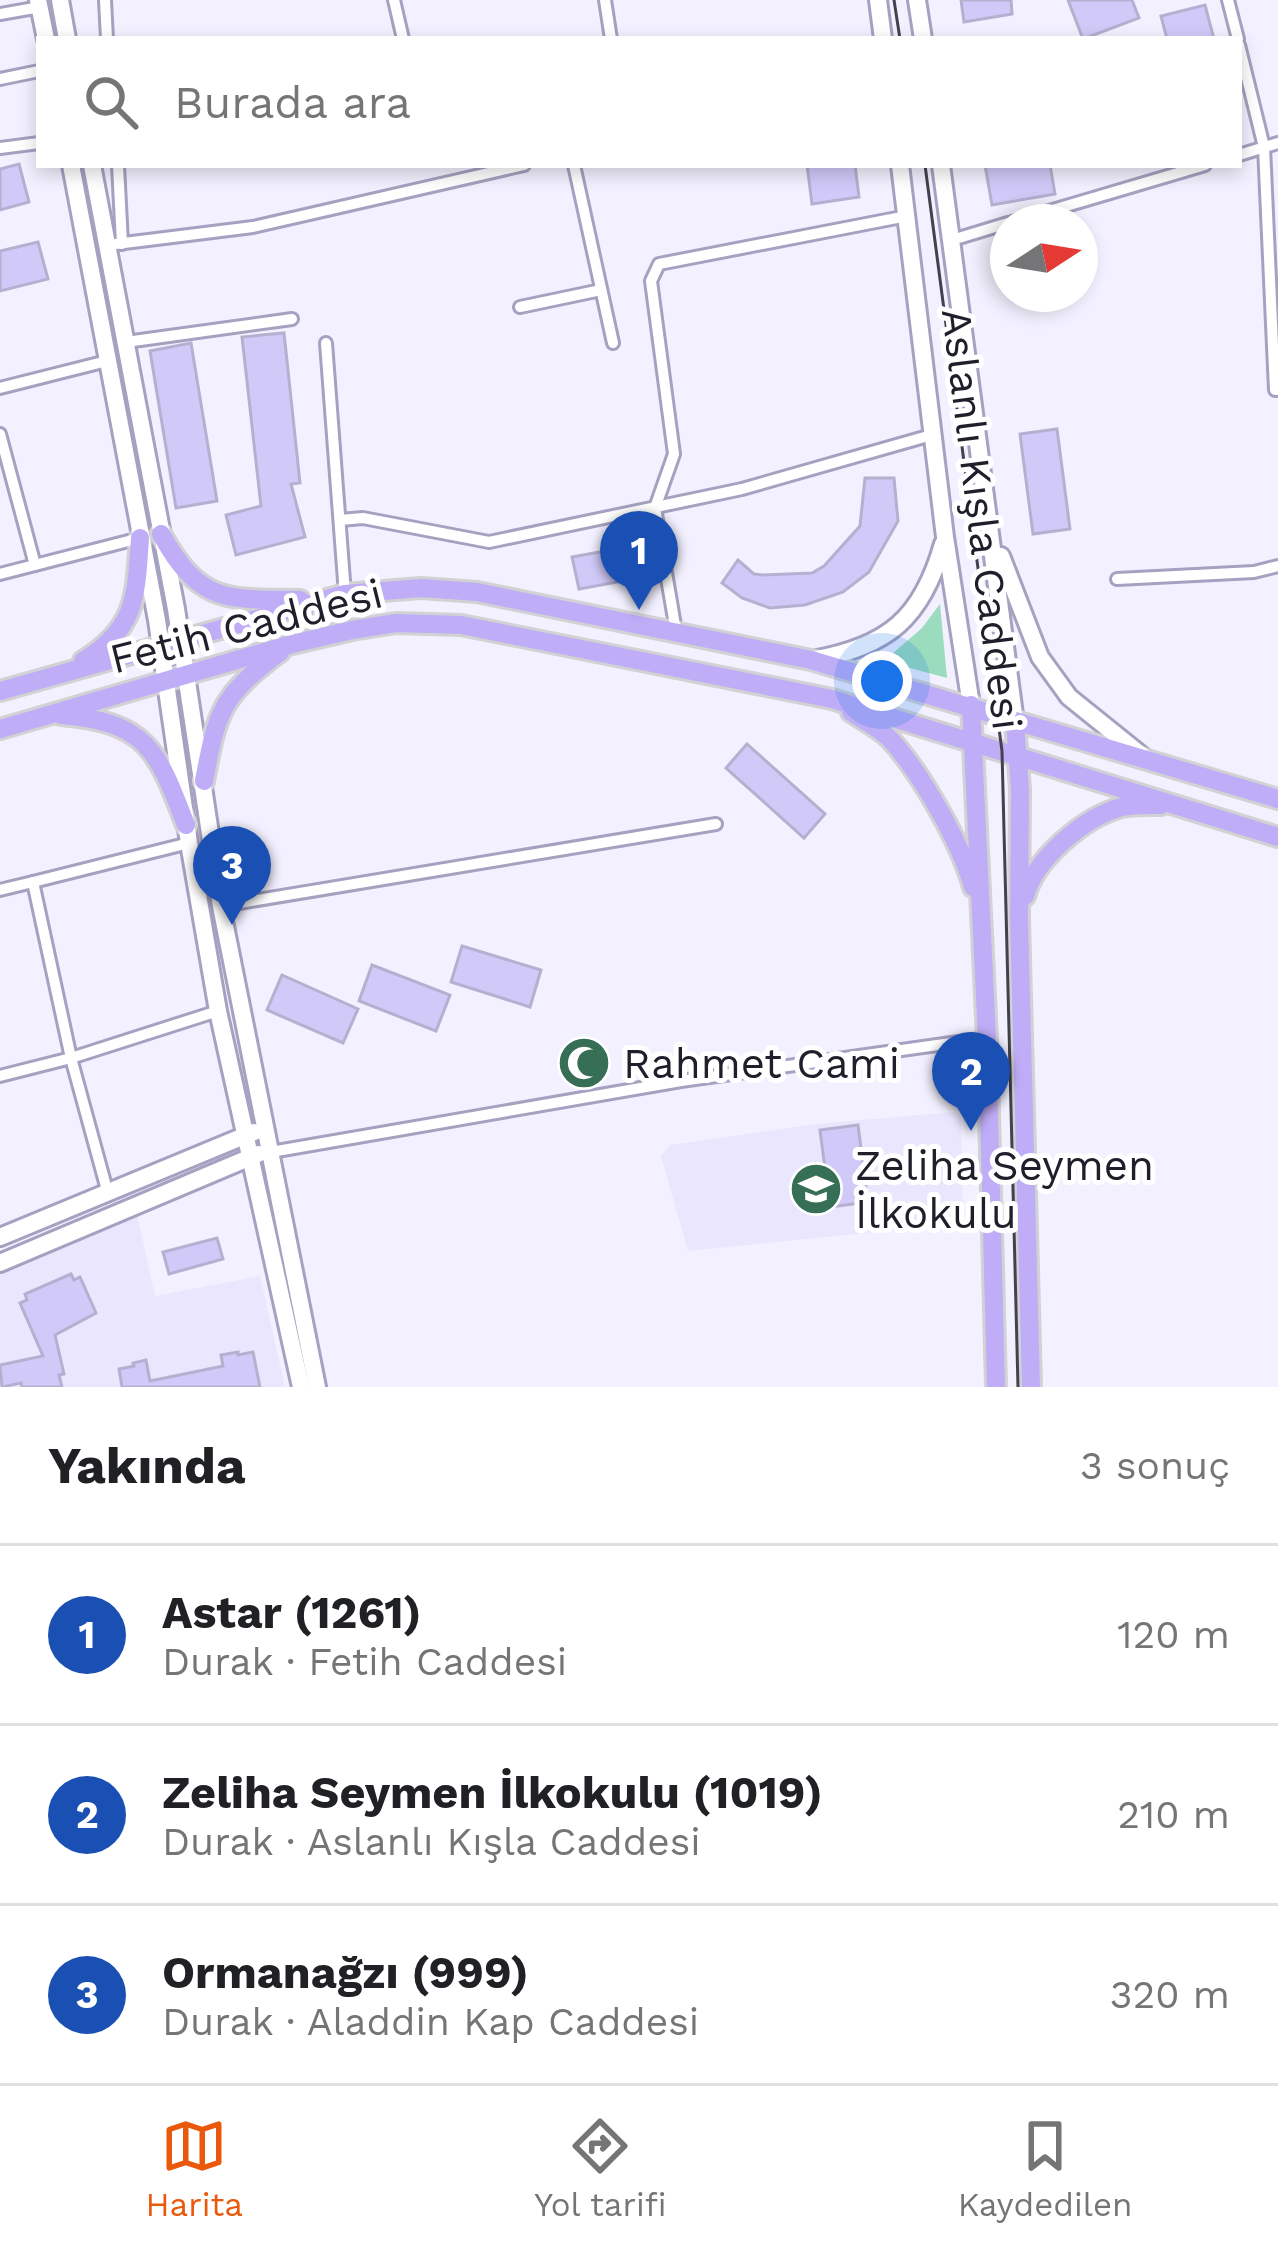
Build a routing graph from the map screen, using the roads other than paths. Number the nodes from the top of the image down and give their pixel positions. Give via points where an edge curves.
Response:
1 (60, 0) edge
2 (105, 0) edge
3 (394, 0) edge
4 (605, 0) edge
5 (878, 0) edge
6 (917, 0) edge
7 (1228, 0) edge
8 (39, 4) edge
9 (0, 14) edge
10 (45, 36) edge
11 (66, 36) edge
12 (107, 36) edge
13 (402, 36) edge
14 (610, 36) edge
15 (883, 36) edge
16 (923, 36) edge
17 (1237, 36) edge
18 (1242, 58) edge
19 (36, 72) edge
20 (0, 79) edge
21 (36, 142) edge
22 (1278, 143) edge
23 (0, 148) edge
24 (1264, 148) junction
25 (1242, 154) edge
26 (72, 168) edge
27 (93, 168) edge
28 (118, 168) edge
29 (436, 168) edge
30 (510, 168) edge
31 (575, 168) edge
32 (900, 168) edge
33 (941, 168) edge
34 (1195, 168) edge
35 (440, 183) junction
36 (1074, 204) edge
37 (907, 216) junction
38 (990, 229) edge
39 (952, 240) junction
40 (115, 244) junction
41 (601, 290) junction
42 (520, 307) dead end
43 (292, 319) dead end
44 (126, 342) junction
45 (326, 343) dead end
46 (613, 344) dead end
47 (107, 361) junction
48 (0, 388) edge
49 (1278, 390) edge
50 (0, 434) edge
51 (935, 434) junction
52 (655, 508) junction
53 (340, 520) junction
54 (991, 530) junction
55 (161, 534) junction
56 (945, 537) junction
57 (140, 538) junction
58 (35, 565) junction
59 (1278, 566) edge
60 (0, 574) edge
61 (1117, 579) dead end
62 (346, 594) junction
63 (322, 600) junction
64 (676, 631) junction
65 (171, 643) junction
66 (292, 644) junction
67 (811, 660) junction
68 (64, 673) junction
69 (186, 674) junction
70 (166, 679) junction
71 (0, 691) edge
72 (832, 699) junction
73 (971, 705) junction
74 (51, 714) junction
75 (1015, 722) junction
76 (0, 729) edge
77 (975, 743) junction
78 (1019, 756) junction
79 (1147, 759) junction
80 (204, 781) junction
81 (1278, 799) edge
82 (1171, 804) junction
83 (716, 824) dead end
84 (187, 834) junction
85 (1278, 837) edge
86 (33, 882) junction
87 (0, 890) edge
88 (221, 906) junction
89 (1018, 919) junction
90 (982, 924) junction
91 (218, 1010) junction
92 (987, 1038) junction
93 (70, 1058) junction
94 (0, 1076) edge
95 (266, 1129) junction
96 (243, 1134) junction
97 (271, 1152) junction
98 (248, 1156) junction
99 (107, 1190) junction
100 (0, 1237) edge
101 (0, 1263) edge
102 (301, 1387) edge
103 (317, 1387) edge
104 (996, 1387) edge
105 (1031, 1387) edge

1 - 11 street
2 - 12 street
3 - 13 street
4 - 14 street
5 - 15 street
6 - 16 street
7 - 17 street
8 - 9 street
8 - 10 street
18 - 24 street
19 - 20 street
21 - 23 street
22 - 24 street
24 - 25 street
24 - 49 street
26 - 47 street
27 - 40 street
28 - 40 street
29 - 35 street
30 - 35 street
31 - 41 street
32 - 37 street, Aslanlı Kışla Caddesi
33 - 39 street, Aslanlı Kışla Caddesi
34 - 36 street
35 - 40 street via 253,227
37 - 51 street, Aslanlı Kışla Caddesi
37 - 52 street via 659,264 651,281 674,454
38 - 39 street
39 - 54 street, Aslanlı Kışla Caddesi
40 - 44 street
41 - 42 street
41 - 46 street
43 - 44 street
44 - 55 street
45 - 53 street
47 - 48 street
47 - 57 street
50 - 58 street
51 - 52 street
51 - 56 street, Aslanlı Kışla Caddesi
52 - 53 street via 489,542
52 - 64 street
53 - 62 street
54 - 75 street, Aslanlı Kışla Caddesi
54 - 79 street via 1040,657 1070,697
55 - 63 main road via 179,566 218,594
55 - 65 street
56 - 67 street via 932,584 909,617 863,649
56 - 73 street, Aslanlı Kışla Caddesi
57 - 58 street
57 - 65 street
57 - 68 main road via 129,620 112,642
58 - 60 street
59 - 61 street
62 - 63 main road, Fetih Caddesi
62 - 64 main road, Fetih Caddesi via 477,592
63 - 65 main road, Fetih Caddesi
64 - 67 main road, Fetih Caddesi
65 - 68 main road, Fetih Caddesi
65 - 69 street
65 - 70 street
66 - 69 main road, Fetih Caddesi
66 - 72 main road, Fetih Caddesi via 396,623 461,625
66 - 80 main road via 227,698
67 - 73 main road, Fetih Caddesi
68 - 71 main road, Fetih Caddesi
69 - 70 main road, Fetih Caddesi
69 - 80 street
70 - 74 main road, Fetih Caddesi
70 - 84 street
72 - 77 main road, Fetih Caddesi
72 - 90 main road via 889,738 921,784 966,863
73 - 75 main road, Fetih Caddesi
73 - 77 main road, Aslanlı Kışla Caddesi
74 - 76 main road, Fetih Caddesi
74 - 84 main road via 98,721 151,747
75 - 78 main road, Aslanlı Kışla Caddesi
75 - 79 main road, Fetih Caddesi
77 - 78 main road, Fetih Caddesi
77 - 90 main road, Aslanlı Kışla Caddesi
78 - 82 main road, Fetih Caddesi
78 - 89 main road, Aslanlı Kışla Caddesi
79 - 81 main road, Fetih Caddesi
80 - 88 street
82 - 85 main road, Fetih Caddesi
82 - 89 main road via 1121,807 1048,853
83 - 88 street
84 - 86 street
84 - 91 street
86 - 87 street
86 - 93 street
88 - 95 street
89 - 105 main road, Aslanlı Kışla Caddesi
90 - 92 main road, Aslanlı Kışla Caddesi
91 - 93 street
91 - 96 street
92 - 97 street
92 - 104 main road, Aslanlı Kışla Caddesi
93 - 94 street
93 - 99 street
95 - 96 street
95 - 97 street
96 - 98 street
96 - 99 street
97 - 98 street
97 - 103 street
98 - 101 street
98 - 102 street
99 - 100 street

